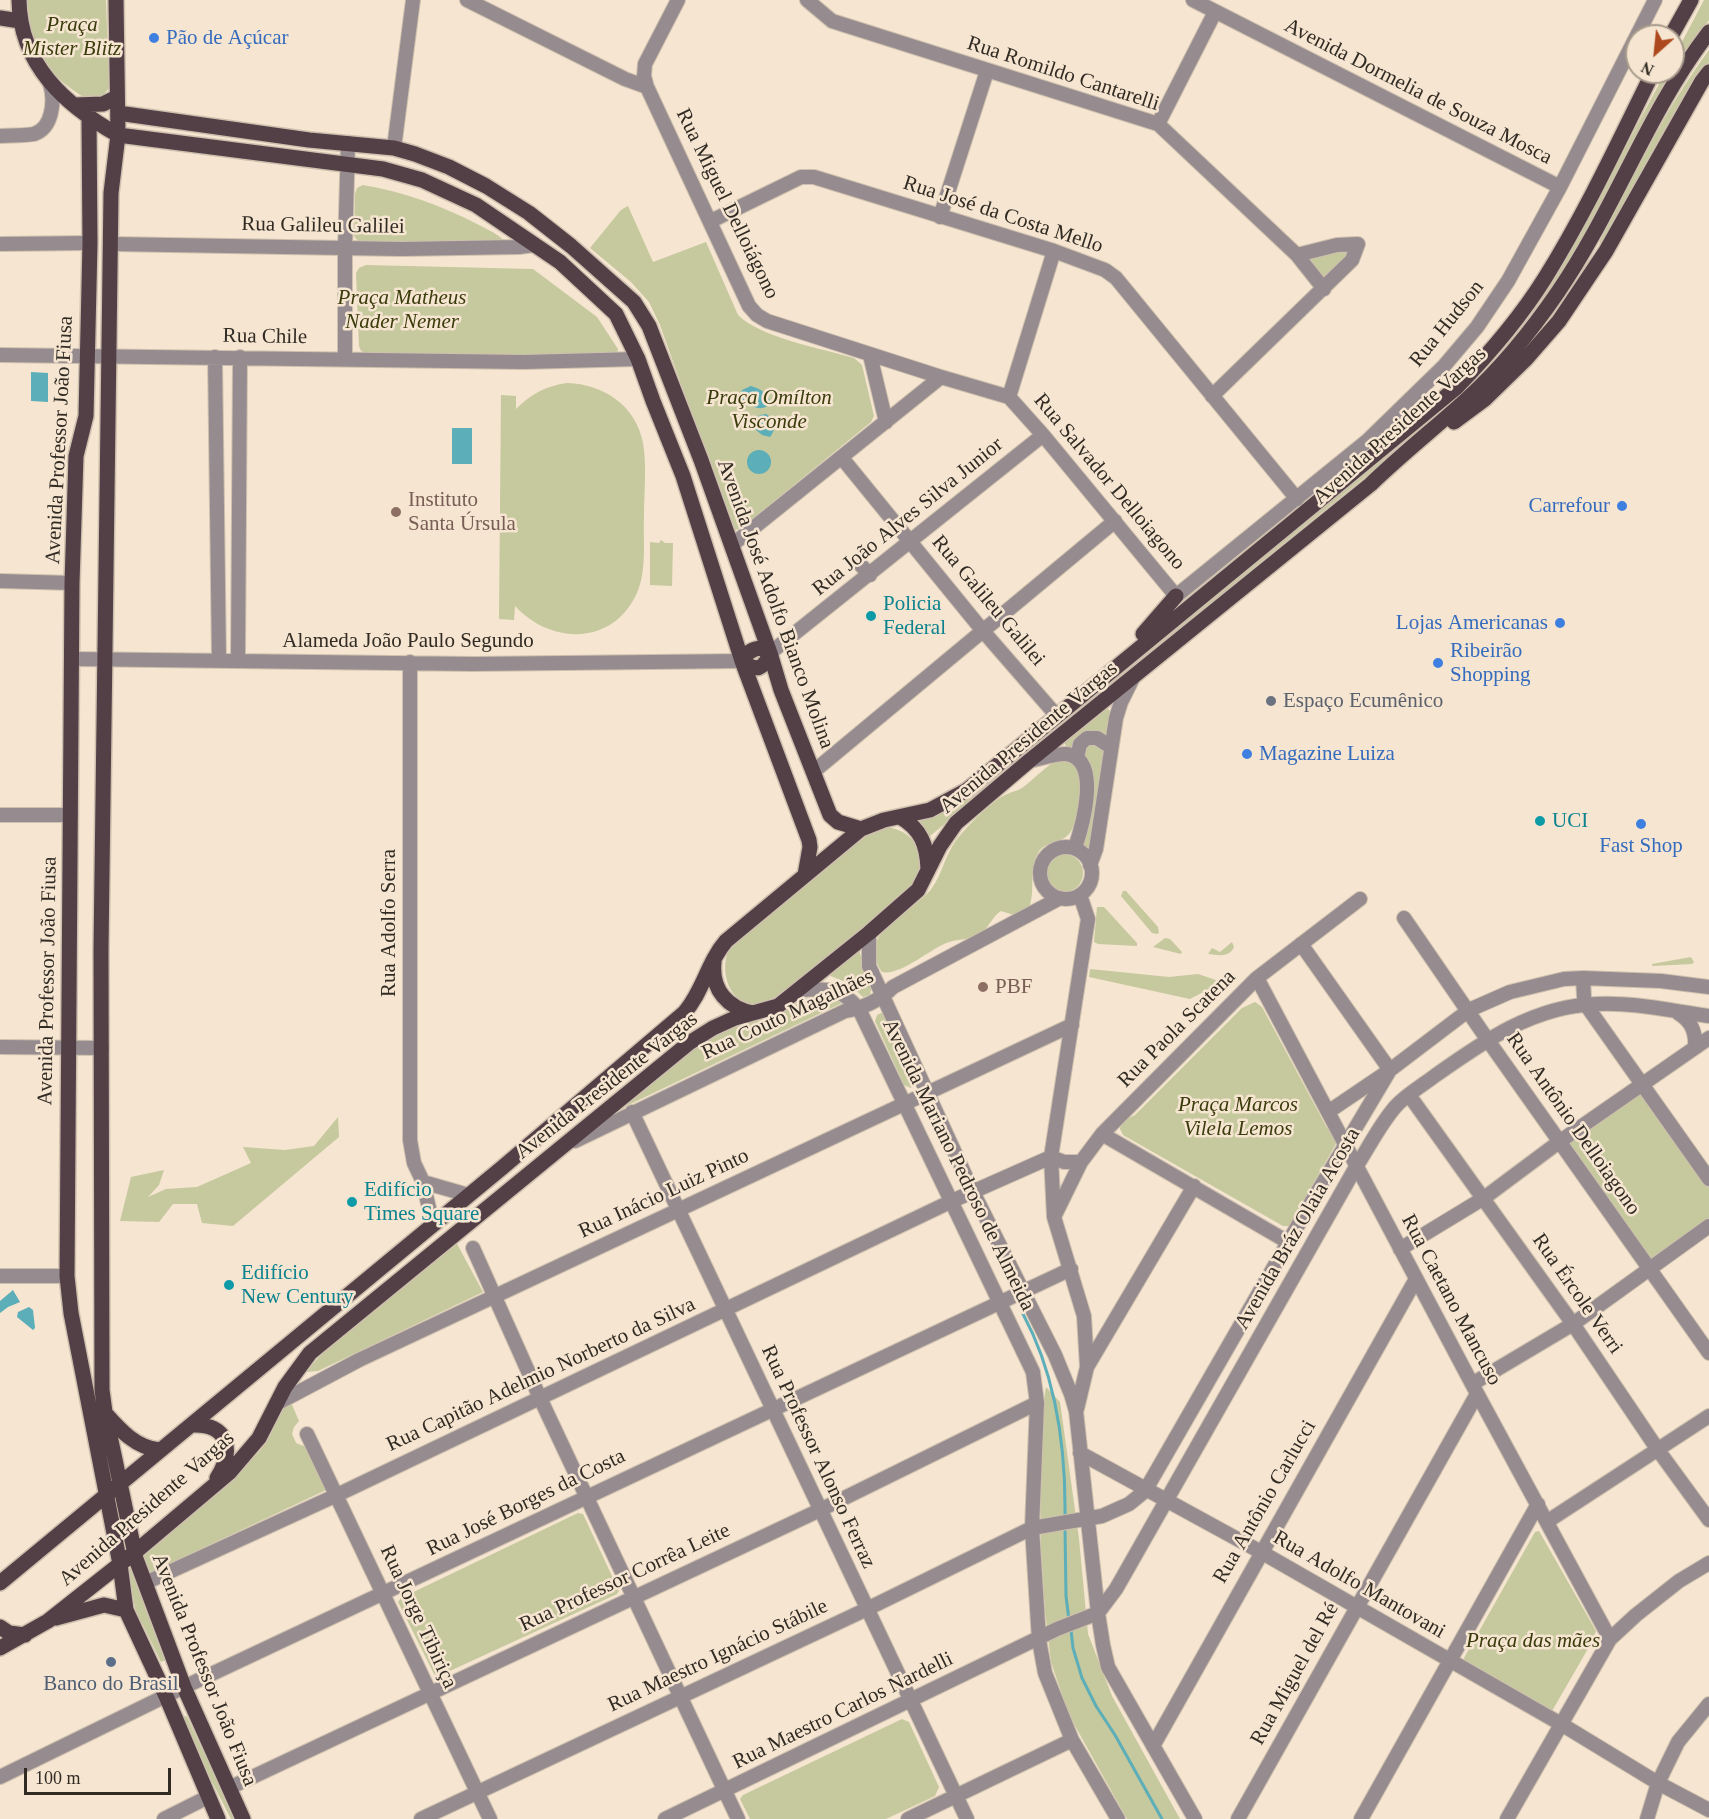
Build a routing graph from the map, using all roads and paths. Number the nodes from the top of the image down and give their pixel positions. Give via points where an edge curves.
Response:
1 (20, 0) edge
2 (116, 0) edge
3 (413, 0) edge
4 (467, 0) edge
5 (678, 0) edge
6 (807, 0) edge
7 (1193, 0) edge
8 (1655, 0) edge
9 (1691, 0) edge
10 (1215, 12) junction
11 (0, 18) edge
12 (20, 21) junction
13 (1678, 24) edge
14 (1709, 32) edge
15 (987, 71) junction
16 (1709, 72) edge
17 (50, 84) junction
18 (1647, 84) edge
19 (647, 87) junction
20 (117, 97) junction
21 (75, 105) junction
22 (118, 113) junction
23 (89, 119) junction
24 (1158, 124) junction
25 (118, 135) junction
26 (0, 136) edge
27 (348, 143) junction
28 (394, 148) junction
29 (347, 164) junction
30 (486, 186) junction
31 (1560, 188) junction
32 (476, 205) junction
33 (940, 217) junction
34 (711, 221) junction
35 (0, 243) edge
36 (90, 243) junction
37 (112, 244) junction
38 (534, 245) junction
39 (345, 248) junction
40 (1054, 251) junction
41 (1297, 255) junction
42 (1324, 289) junction
43 (0, 355) edge
44 (109, 355) junction
45 (870, 355) junction
46 (87, 356) junction
47 (215, 357) junction
48 (240, 357) junction
49 (345, 359) junction
50 (638, 359) junction
51 (941, 377) junction
52 (1212, 396) junction
53 (1009, 397) junction
54 (886, 422) junction
55 (1043, 435) junction
56 (1402, 454) junction
57 (842, 458) junction
58 (703, 467) junction
59 (683, 476) junction
60 (1297, 498) junction
61 (1115, 521) junction
62 (912, 542) junction
63 (732, 545) junction
64 (857, 561) dead end
65 (870, 575) junction
66 (0, 581) edge
67 (72, 583) junction
68 (1176, 596) junction
69 (983, 631) junction
70 (770, 653) junction
71 (73, 659) junction
72 (106, 660) junction
73 (219, 661) junction
74 (238, 661) junction
75 (742, 661) junction
76 (410, 662) junction
77 (1117, 666) junction
78 (1134, 676) junction
79 (1056, 715) junction
80 (1112, 747) junction
81 (1077, 758) junction
82 (1029, 761) junction
83 (813, 772) junction
84 (0, 814) edge
85 (70, 815) junction
86 (900, 817) junction
87 (861, 829) junction
88 (1075, 848) junction
89 (1090, 865) junction
90 (928, 872) junction
91 (805, 875) junction
92 (1080, 895) junction
93 (1060, 898) junction
94 (1360, 899) dead end
95 (1404, 918) dead end
96 (869, 933) junction
97 (1301, 944) junction
98 (715, 957) junction
99 (1257, 978) junction
100 (1583, 978) junction
101 (1709, 987) edge
102 (800, 990) junction
103 (883, 997) junction
104 (1586, 1005) junction
105 (859, 1009) junction
106 (1468, 1010) junction
107 (1673, 1011) junction
108 (754, 1013) junction
109 (1708, 1018) edge
110 (1072, 1024) junction
111 (1709, 1038) edge
112 (1487, 1039) junction
113 (0, 1047) edge
114 (1695, 1047) junction
115 (102, 1048) junction
116 (68, 1049) junction
117 (1390, 1070) junction
118 (1642, 1083) junction
119 (928, 1092) junction
120 (1409, 1095) junction
121 (904, 1103) junction
122 (632, 1112) junction
123 (1328, 1112) junction
124 (1102, 1134) junction
125 (1559, 1142) junction
126 (1344, 1146) junction
127 (563, 1147) junction
128 (1051, 1157) junction
129 (1080, 1162) junction
130 (1356, 1167) junction
131 (1709, 1179) edge
132 (423, 1182) junction
133 (1194, 1186) junction
134 (973, 1192) junction
135 (468, 1195) junction
136 (1484, 1198) junction
137 (952, 1201) junction
138 (678, 1211) junction
139 (1054, 1217) junction
140 (433, 1225) junction
141 (1709, 1226) edge
142 (1288, 1242) junction
143 (472, 1248) dead end
144 (1400, 1249) junction
145 (1071, 1269) junction
146 (1649, 1269) junction
147 (0, 1276) edge
148 (67, 1276) junction
149 (1416, 1279) junction
150 (1023, 1291) junction
151 (494, 1297) junction
152 (1000, 1301) junction
153 (725, 1311) junction
154 (1573, 1324) junction
155 (1226, 1351) junction
156 (1709, 1353) edge
157 (1087, 1367) junction
158 (1241, 1368) junction
159 (1474, 1389) junction
160 (540, 1398) junction
161 (1037, 1403) junction
162 (276, 1404) junction
163 (772, 1408) junction
164 (105, 1412) junction
165 (1076, 1412) junction
166 (1709, 1416) edge
167 (192, 1425) junction
168 (307, 1434) dead end
169 (160, 1450) junction
170 (1658, 1450) junction
171 (1080, 1453) junction
172 (119, 1485) junction
173 (213, 1486) junction
174 (1145, 1491) junction
175 (337, 1495) junction
176 (106, 1496) junction
177 (586, 1497) junction
178 (1164, 1501) junction
179 (1538, 1504) junction
180 (820, 1510) junction
181 (1087, 1518) junction
182 (1709, 1520) edge
183 (1548, 1521) junction
184 (1032, 1528) junction
185 (1261, 1552) junction
186 (134, 1553) junction
187 (1709, 1563) edge
188 (120, 1564) junction
189 (0, 1583) edge
190 (145, 1583) junction
191 (384, 1594) junction
192 (634, 1596) junction
193 (1356, 1608) junction
194 (867, 1609) junction
195 (126, 1610) junction
196 (1098, 1613) junction
197 (48, 1621) junction
198 (0, 1627) edge
199 (25, 1635) junction
200 (1610, 1639) junction
201 (1039, 1640) junction
202 (0, 1648) edge
203 (1449, 1662) junction
204 (184, 1687) junction
205 (429, 1693) junction
206 (166, 1696) junction
207 (681, 1696) junction
208 (911, 1701) junction
209 (1709, 1704) edge
210 (193, 1708) junction
211 (175, 1716) junction
212 (1561, 1724) junction
213 (1072, 1740) junction
214 (1153, 1746) junction
215 (0, 1777) edge
216 (1658, 1783) junction
217 (230, 1788) junction
218 (725, 1791) junction
219 (477, 1792) junction
220 (956, 1796) junction
221 (208, 1797) junction
222 (1709, 1810) edge
223 (164, 1819) edge
224 (218, 1819) edge
225 (243, 1819) edge
226 (421, 1819) edge
227 (490, 1819) edge
228 (665, 1819) edge
229 (738, 1819) edge
230 (908, 1819) edge
231 (967, 1819) edge
232 (1118, 1819) edge
233 (1195, 1819) edge
234 (1238, 1819) edge
235 (1361, 1819) edge
236 (1507, 1819) edge
237 (1647, 1819) edge

1 - 12 main road
2 - 20 main road, Avenida Professor João Fiusa
3 - 28 street
4 - 19 street
5 - 19 street, Rua Miguel Delloiágono via 645,64
6 - 15 street, Rua Romildo Cantarelli via 832,21
7 - 10 street, Avenida Dormelia de Souza Mosca
8 - 31 street, Rua Hudson
9 - 13 main road
10 - 24 street
10 - 31 street, Avenida Dormelia de Souza Mosca
11 - 12 main road
12 - 17 main road via 38,66
14 - 56 main road, Avenida Presidente Vargas via 1675,81 1558,292 1489,377
15 - 24 street, Rua Romildo Cantarelli
15 - 33 street
16 - 56 main road via 1606,251 1559,321 1485,399 1412,454
17 - 21 main road
17 - 26 street via 53,103 44,128 36,133
18 - 77 main road, Avenida Presidente Vargas via 1545,279 1502,339 1456,387
19 - 34 street, Rua Miguel Delloiágono
20 - 21 main road via 103,104
20 - 22 main road, Avenida Professor João Fiusa
21 - 23 main road
22 - 25 main road, Avenida Professor João Fiusa
22 - 27 main road, Avenida José Adolfo Bianco Molina
23 - 25 main road
23 - 36 main road, Avenida Professor João Fiusa
24 - 41 street, Rua Romildo Cantarelli
25 - 29 main road, Avenida José Adolfo Bianco Molina
25 - 37 main road, Avenida Professor João Fiusa via 111,193
27 - 28 main road, Avenida José Adolfo Bianco Molina
27 - 29 street
28 - 30 main road, Avenida José Adolfo Bianco Molina via 448,167
29 - 32 main road, Avenida José Adolfo Bianco Molina via 422,180
29 - 39 street
30 - 32 main road
30 - 58 main road, Avenida José Adolfo Bianco Molina via 529,213 634,302 649,326
31 - 60 street, Rua Hudson via 1508,281 1444,366 1367,441
32 - 38 main road, Avenida José Adolfo Bianco Molina
33 - 34 street, Rua José da Costa Mello via 814,177 801,177
33 - 40 street, Rua José da Costa Mello
34 - 45 street, Rua Miguel Delloiágono via 749,306 757,315
35 - 36 street
36 - 46 main road, Avenida Professor João Fiusa
37 - 39 street, Rua Galileu Galilei
37 - 44 main road, Avenida Professor João Fiusa
38 - 39 street, Rua Galileu Galilei
38 - 50 main road, Avenida José Adolfo Bianco Molina via 560,261 616,314
39 - 49 street
40 - 52 street, Rua José da Costa Mello via 1116,278
40 - 53 street
41 - 42 street, Rua Romildo Cantarelli
41 - 42 street via 1358,244 1352,260
42 - 52 street
43 - 46 street, Rua Chile
44 - 46 street, Rua Chile
44 - 47 street, Rua Chile
44 - 72 main road, Avenida Professor João Fiusa
45 - 51 street, Rua Miguel Delloiágono
45 - 54 street
46 - 67 main road, Avenida Professor João Fiusa via 86,416 76,456
47 - 48 street, Rua Chile
47 - 73 street
48 - 49 street, Rua Chile
48 - 74 street
49 - 50 street, Rua Chile
50 - 59 main road, Avenida José Adolfo Bianco Molina
51 - 53 street, Rua Miguel Delloiágono
51 - 54 street
52 - 60 street, Rua José da Costa Mello
53 - 55 street, Rua Salvador Delloiagono
54 - 57 street
55 - 61 street, Rua Salvador Delloiagono
55 - 62 street, Rua João Alves Silva Junior
56 - 78 main road, Avenida Presidente Vargas via 1371,484
57 - 62 street, Rua Galileu Galilei
57 - 63 street
58 - 59 main road
58 - 63 main road, Avenida José Adolfo Bianco Molina
59 - 75 main road, Avenida José Adolfo Bianco Molina
60 - 68 street, Rua Hudson
61 - 68 street, Rua Salvador Delloiagono
61 - 69 street
62 - 65 street, Rua João Alves Silva Junior
62 - 69 street, Rua Galileu Galilei
63 - 70 main road, Avenida José Adolfo Bianco Molina
64 - 65 street
65 - 70 street, Rua João Alves Silva Junior
66 - 67 street
67 - 71 main road, Avenida Professor João Fiusa
68 - 77 main road
69 - 79 street, Rua Galileu Galilei
69 - 83 street
70 - 75 main road via 753,649
70 - 83 main road, Avenida José Adolfo Bianco Molina
71 - 72 street, Alameda João Paulo Segundo
71 - 85 main road, Avenida Professor João Fiusa
72 - 73 street, Alameda João Paulo Segundo
72 - 115 main road, Avenida Professor João Fiusa
73 - 74 street, Alameda João Paulo Segundo
74 - 76 street, Alameda João Paulo Segundo
75 - 76 street, Alameda João Paulo Segundo
75 - 91 main road, Avenida José Adolfo Bianco Molina via 809,840
76 - 132 street, Rua Adolfo Serra via 410,1140
77 - 79 main road, Avenida Presidente Vargas
78 - 80 street via 1121,702
78 - 82 main road, Avenida Presidente Vargas
79 - 86 main road, Avenida Presidente Vargas via 967,790 930,810
80 - 81 street via 1097,738 1087,738 1080,744
80 - 89 street
81 - 82 street via 1066,754
81 - 88 street via 1088,780
82 - 90 main road, Avenida Presidente Vargas via 956,824
83 - 87 main road, Avenida José Adolfo Bianco Molina via 830,815 838,822
84 - 85 street
85 - 116 main road, Avenida Professor João Fiusa
86 - 87 main road, Avenida Presidente Vargas
86 - 90 main road via 924,839
87 - 91 main road, Avenida Presidente Vargas
88 - 89 street
88 - 93 street via 1050,852 1041,866 1041,882
89 - 92 street via 1090,882
90 - 96 main road, Avenida Presidente Vargas via 913,896
91 - 98 main road, Avenida Presidente Vargas via 734,934
92 - 93 street
92 - 110 street via 1088,920
93 - 103 street, Rua Couto Magalhães via 893,987
94 - 97 street, Rua Paola Scatena
95 - 106 street, Rua Antônio Delloiagono
96 - 102 main road, Avenida Presidente Vargas
96 - 103 street, Avenida Mariano Pedroso de Almeida via 869,966
97 - 99 street, Rua Paola Scatena
97 - 117 street
98 - 108 main road via 714,975 720,993 735,1007
98 - 135 main road, Avenida Presidente Vargas via 684,1013
99 - 123 street, Rua Caetano Mancuso
99 - 124 street, Rua Paola Scatena
100 - 101 street, Avenida Bráz Olaia Acosta
100 - 104 street
100 - 106 street, Avenida Bráz Olaia Acosta via 1510,992
102 - 105 street, Avenida Mariano Pedroso de Almeida via 842,993
102 - 108 main road, Avenida Presidente Vargas via 778,1006
103 - 105 street, Rua Couto Magalhães
103 - 119 street, Avenida Mariano Pedroso de Almeida
104 - 107 street, Avenida Bráz Olaia Acosta
104 - 112 street, Avenida Bráz Olaia Acosta via 1549,1011
104 - 118 street
105 - 121 street, Avenida Mariano Pedroso de Almeida
105 - 122 street, Rua Couto Magalhães via 845,1011
106 - 112 street, Rua Antônio Delloiagono
106 - 117 street, Avenida Bráz Olaia Acosta
107 - 109 street, Avenida Bráz Olaia Acosta
107 - 114 street via 1690,1022
108 - 127 main road, Avenida Presidente Vargas via 712,1028 689,1043
110 - 119 street, Rua Inácio Luiz Pinto
110 - 128 street
111 - 114 street
112 - 120 street, Avenida Bráz Olaia Acosta
112 - 125 street, Rua Antônio Delloiagono
113 - 116 street
114 - 118 street
115 - 116 street
115 - 164 main road, Avenida Professor João Fiusa via 101,1347
116 - 148 main road, Avenida Professor João Fiusa
117 - 123 street
117 - 126 street, Avenida Bráz Olaia Acosta
118 - 125 street
118 - 131 street
119 - 121 street, Rua Inácio Luiz Pinto
119 - 134 street, Avenida Mariano Pedroso de Almeida
120 - 130 street, Avenida Bráz Olaia Acosta via 1396,1105
120 - 136 street, Rua Ércole Verri
121 - 137 street, Avenida Mariano Pedroso de Almeida
121 - 138 street, Rua Inácio Luiz Pinto
122 - 127 street, Rua Couto Magalhães
122 - 138 street, Rua Professor Alonso Ferraz
123 - 126 street, Rua Caetano Mancuso
124 - 129 street, Rua Paola Scatena
124 - 133 street
125 - 136 street
125 - 146 street, Rua Antônio Delloiagono
126 - 130 street, Rua Caetano Mancuso
126 - 142 street, Avenida Bráz Olaia Acosta
127 - 162 main road, Avenida Presidente Vargas via 310,1353
128 - 129 street
128 - 134 street, Rua Capitão Adelmio Norberto da Silva
128 - 139 street
129 - 139 street, Rua Paola Scatena
130 - 144 street, Rua Caetano Mancuso
130 - 158 street, Avenida Bráz Olaia Acosta
132 - 135 street
132 - 140 street, Rua Adolfo Serra
133 - 142 street
133 - 157 street
134 - 137 street, Rua Capitão Adelmio Norberto da Silva
134 - 150 street, Avenida Mariano Pedroso de Almeida
135 - 140 main road, Avenida Presidente Vargas
136 - 144 street
136 - 154 street, Rua Ércole Verri
137 - 152 street, Avenida Mariano Pedroso de Almeida
137 - 153 street, Rua Capitão Adelmio Norberto da Silva
138 - 151 street, Rua Inácio Luiz Pinto
138 - 153 street, Rua Professor Alonso Ferraz
139 - 145 street
140 - 167 main road, Avenida Presidente Vargas
141 - 146 street, Rua Miguel del Ré
142 - 155 street, Avenida Bráz Olaia Acosta
143 - 151 street
144 - 149 street, Rua Caetano Mancuso
145 - 150 street, Rua José Borges da Costa
145 - 157 street via 1084,1316
146 - 154 street, Rua Miguel del Ré
146 - 156 street, Rua Antônio Delloiagono
147 - 148 street
148 - 176 main road, Avenida Professor João Fiusa
149 - 159 street, Rua Caetano Mancuso
149 - 185 street, Rua Antônio Carlucci
150 - 152 street, Rua José Borges da Costa
150 - 165 street, Avenida Mariano Pedroso de Almeida via 1055,1354
151 - 160 street
151 - 162 street, Rua Inácio Luiz Pinto
152 - 161 street, Avenida Mariano Pedroso de Almeida via 1033,1372
152 - 163 street, Rua José Borges da Costa
153 - 160 street, Rua Capitão Adelmio Norberto da Silva
153 - 163 street, Rua Professor Alonso Ferraz
154 - 159 street, Rua Miguel del Ré
154 - 170 street, Rua Ércole Verri
155 - 158 street via 1229,1362
155 - 174 street, Avenida Bráz Olaia Acosta
157 - 165 street
158 - 178 street, Avenida Bráz Olaia Acosta
159 - 179 street, Rua Caetano Mancuso
159 - 193 street, Rua Miguel del Ré
160 - 175 street, Rua Capitão Adelmio Norberto da Silva
160 - 177 street
161 - 180 street, Rua Professor Corrêa Leite
161 - 184 street, Avenida Mariano Pedroso de Almeida
162 - 173 main road, Avenida Presidente Vargas via 252,1448
163 - 177 street, Rua José Borges da Costa
163 - 180 street, Rua Professor Alonso Ferraz
164 - 169 main road via 133,1440
164 - 172 main road, Avenida Professor João Fiusa
165 - 171 street
166 - 170 street
167 - 169 main road, Avenida Presidente Vargas
167 - 173 main road via 214,1428 226,1443 226,1460
168 - 175 street, Rua Jorge Tibiriça
169 - 172 main road, Avenida Presidente Vargas
170 - 182 street, Rua Ércole Verri
170 - 183 street
171 - 174 street, Rua Adolfo Mantovani
171 - 181 street
172 - 176 main road, Avenida Presidente Vargas
172 - 186 main road, Avenida Professor João Fiusa
173 - 186 main road, Avenida Presidente Vargas
174 - 178 street, Rua Adolfo Mantovani
174 - 181 street, Avenida Bráz Olaia Acosta via 1117,1511
175 - 190 street, Rua Capitão Adelmio Norberto da Silva
175 - 191 street, Rua Jorge Tibiriça
176 - 188 main road, Avenida Professor João Fiusa
176 - 189 main road, Avenida Presidente Vargas
177 - 191 street, Rua José Borges da Costa
177 - 192 street
178 - 185 street, Rua Adolfo Mantovani
178 - 196 street, Avenida Bráz Olaia Acosta via 1116,1589
179 - 183 street, Rua Caetano Mancuso
179 - 203 street
180 - 192 street, Rua Professor Corrêa Leite
180 - 194 street, Rua Professor Alonso Ferraz
181 - 184 street, Avenida Bráz Olaia Acosta
181 - 196 street
183 - 200 street, Rua Caetano Mancuso
184 - 194 street, Rua Maestro Ignácio Stábile
184 - 201 street, Avenida Mariano Pedroso de Almeida
185 - 193 street, Rua Adolfo Mantovani
185 - 214 street, Rua Antônio Carlucci
186 - 188 main road, Avenida Presidente Vargas
186 - 190 main road, Avenida Professor João Fiusa
187 - 200 street via 1679,1581
188 - 195 main road, Avenida Professor João Fiusa
188 - 197 main road, Avenida Presidente Vargas
190 - 204 main road, Avenida Professor João Fiusa
191 - 204 street, Rua José Borges da Costa
191 - 205 street, Rua Jorge Tibiriça
192 - 205 street, Rua Professor Corrêa Leite
192 - 207 street
193 - 203 street, Rua Adolfo Mantovani
193 - 234 street, Rua Miguel del Ré
194 - 207 street, Rua Maestro Ignácio Stábile
194 - 208 street, Rua Professor Alonso Ferraz
195 - 197 main road via 104,1605
195 - 206 main road, Avenida Professor João Fiusa
196 - 201 street, Avenida Bráz Olaia Acosta
196 - 214 street via 1108,1667
197 - 199 main road, Avenida Presidente Vargas
198 - 199 main road via 9,1634
199 - 202 main road, Avenida Presidente Vargas
200 - 212 street
201 - 208 street, Rua Maestro Carlos Nardelli
201 - 213 street, Avenida Mariano Pedroso de Almeida via 1045,1673
203 - 212 street, Rua Adolfo Mantovani
203 - 235 street
204 - 206 street, Rua José Borges da Costa
204 - 210 main road, Avenida Professor João Fiusa
205 - 217 street, Rua Professor Corrêa Leite
205 - 219 street, Rua Jorge Tibiriça
206 - 211 main road, Avenida Professor João Fiusa
206 - 215 street, Rua José Borges da Costa
207 - 218 street
207 - 219 street, Rua Maestro Ignácio Stábile
208 - 218 street, Rua Maestro Carlos Nardelli
208 - 220 street, Rua Professor Alonso Ferraz
209 - 216 street via 1678,1742
210 - 211 main road
210 - 217 main road, Avenida Professor João Fiusa
211 - 221 main road, Avenida Professor João Fiusa
212 - 216 street, Rua Adolfo Mantovani
212 - 236 street
213 - 220 street
213 - 232 street, Avenida Mariano Pedroso de Almeida
214 - 233 street
216 - 222 street, Rua Adolfo Mantovani
216 - 237 street
217 - 225 main road, Avenida Professor João Fiusa
218 - 228 street, Rua Maestro Carlos Nardelli
218 - 229 street
219 - 226 street, Rua Maestro Ignácio Stábile
219 - 227 street, Rua Jorge Tibiriça
220 - 230 street
220 - 231 street, Rua Professor Alonso Ferraz
221 - 223 street
221 - 224 main road, Avenida Professor João Fiusa

